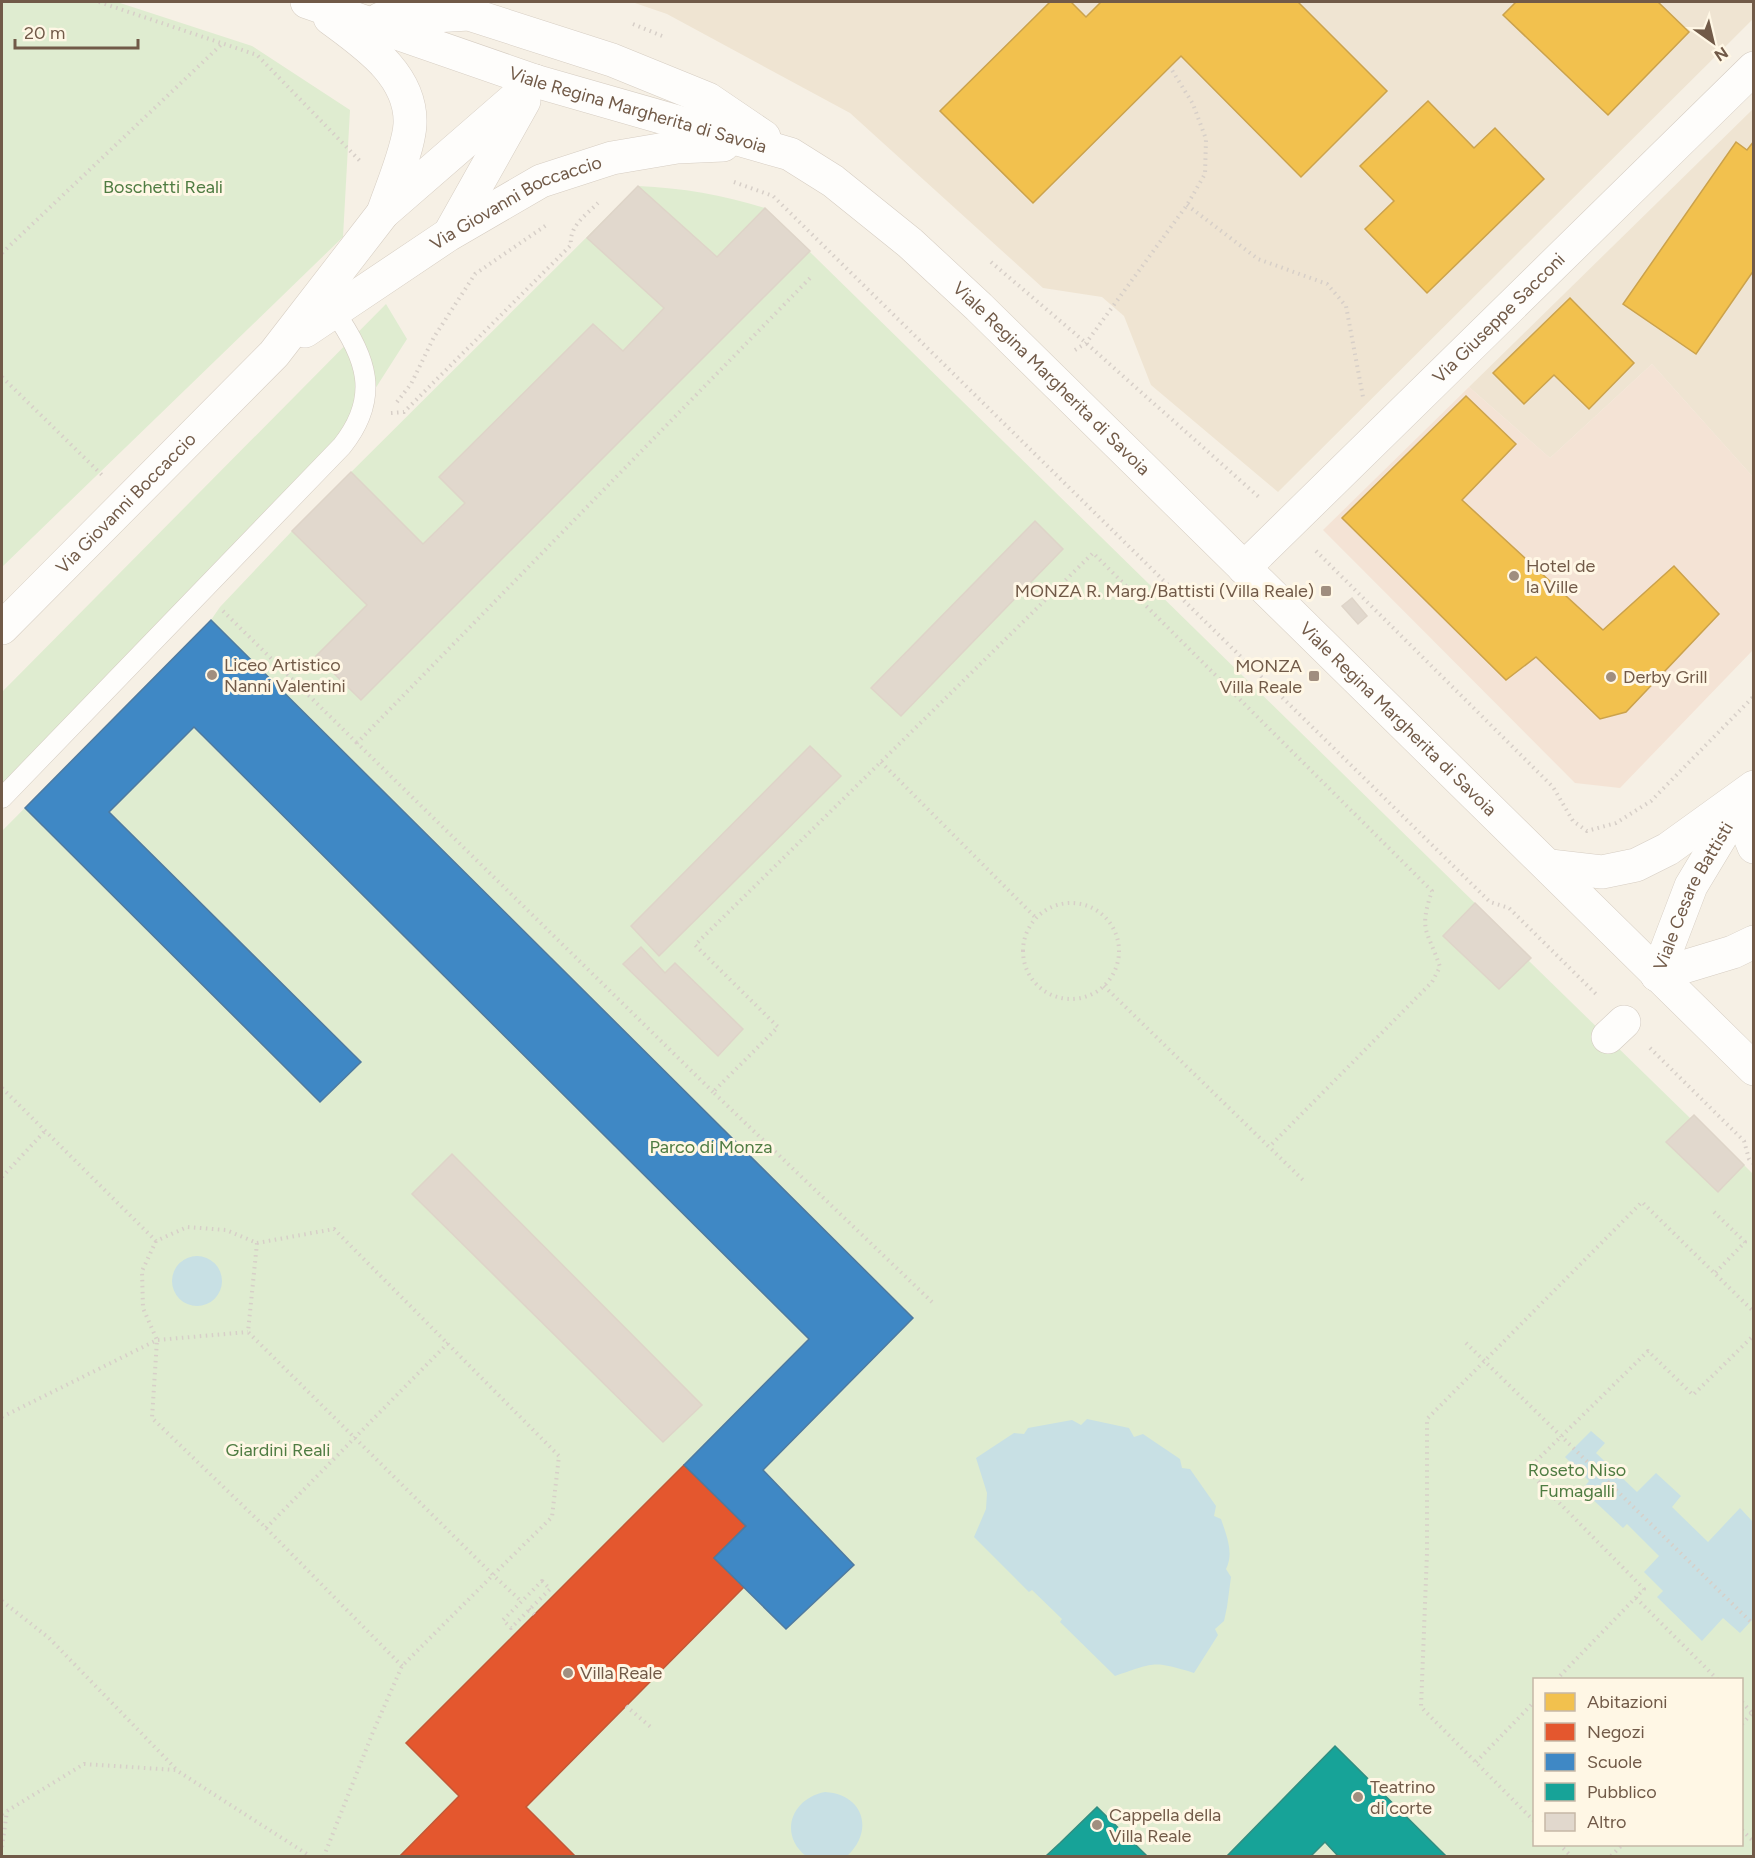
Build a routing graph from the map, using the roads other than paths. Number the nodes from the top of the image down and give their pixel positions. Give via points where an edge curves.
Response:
1 (307, 2) edge
2 (365, 20) junction
3 (1754, 68) edge
4 (535, 81) junction
5 (790, 154) junction
6 (383, 213) junction
7 (448, 235) junction
8 (333, 310) junction
9 (274, 354) junction
10 (1244, 568) junction
11 (2, 628) edge
12 (1750, 790) edge
13 (2, 798) edge
14 (1754, 847) edge
15 (1550, 866) junction
16 (1754, 942) edge
17 (1658, 975) junction
18 (1754, 1069) edge

1 - 2 main road, Viale Regina Margherita di Savoia
1 - 6 main road, Via Giovanni Boccaccio via 365,44 401,82 410,124
2 - 4 main road, Viale Regina Margherita di Savoia
2 - 5 main road via 468,14 612,60 708,99
3 - 10 main road, Via Giuseppe Sacconi
4 - 5 main road, Viale Regina Margherita di Savoia
4 - 6 main road, Via Giovanni Boccaccio
4 - 7 main road
5 - 7 main road, Via Giovanni Boccaccio via 719,144 612,158 541,181
5 - 10 main road, Viale Regina Margherita di Savoia via 833,181 910,243
6 - 9 main road, Via Giovanni Boccaccio
7 - 8 main road, Via Giovanni Boccaccio
8 - 9 main road, Via Giovanni Boccaccio
8 - 13 lane via 348,331 366,375 366,395 358,426
9 - 11 main road, Via Giovanni Boccaccio
10 - 15 main road, Viale Regina Margherita di Savoia
12 - 14 main road, Viale Cesare Battisti via 1744,822
12 - 15 main road, Viale Cesare Battisti via 1668,849 1636,865 1602,872
12 - 17 main road, Viale Cesare Battisti via 1691,886
15 - 17 main road, Viale Regina Margherita di Savoia
16 - 17 main road, Viale Cesare Battisti
17 - 18 main road, Viale Regina Margherita di Savoia

